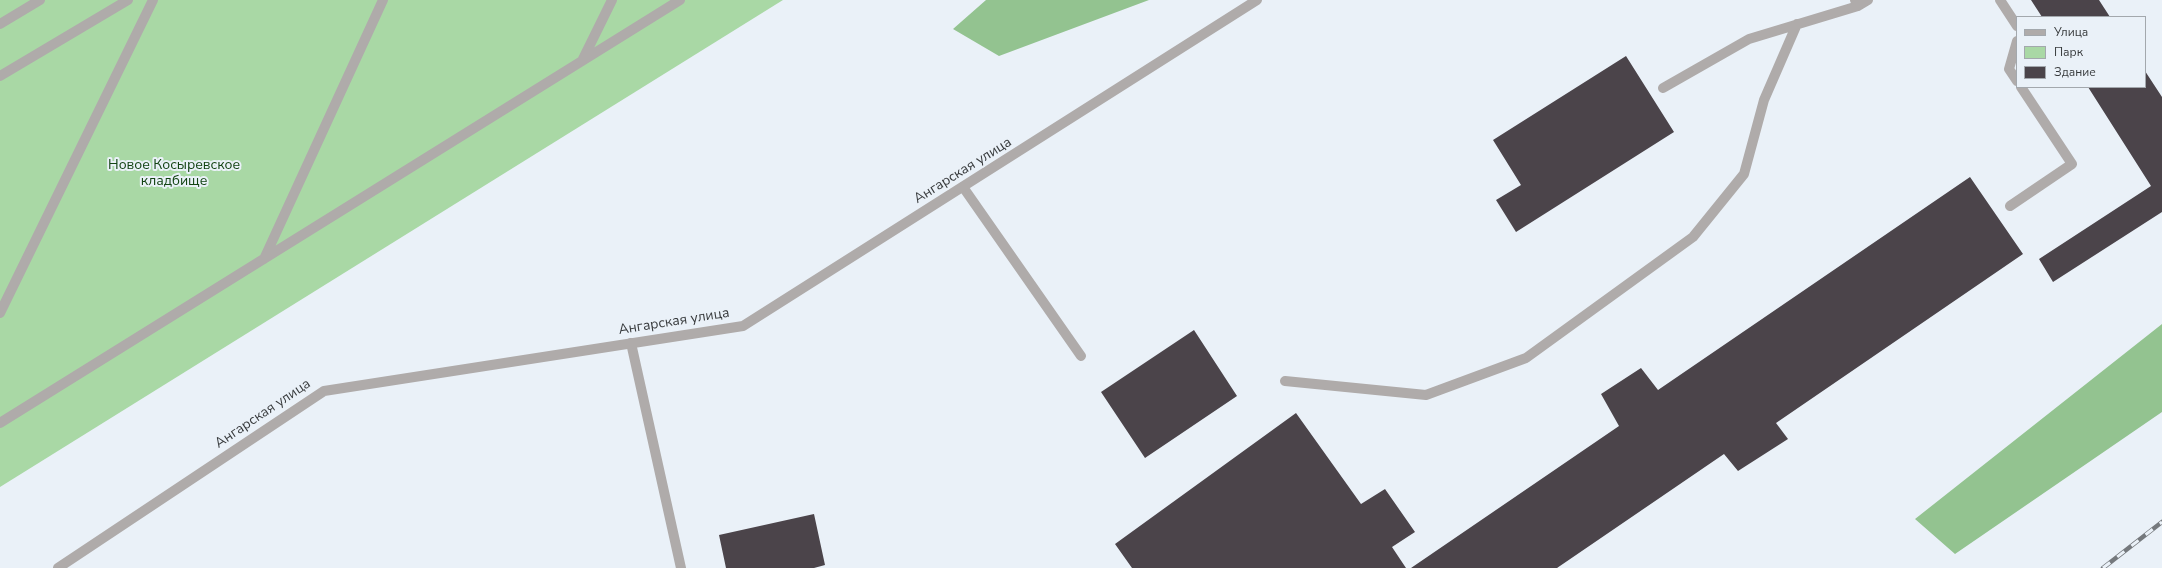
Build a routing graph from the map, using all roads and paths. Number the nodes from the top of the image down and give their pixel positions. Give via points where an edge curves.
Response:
1 (40, 0) edge
2 (128, 0) edge
3 (153, 0) edge
4 (383, 0) edge
5 (612, 0) edge
6 (680, 0) edge
7 (1257, 0) edge
8 (1868, 0) edge
9 (2000, 0) edge
10 (1856, 3) edge
11 (0, 24) edge
12 (1797, 24) junction
13 (2016, 24) edge
14 (2016, 44) edge
15 (582, 60) junction
16 (0, 76) edge
17 (2016, 80) edge
18 (1663, 88) dead end
19 (2022, 88) edge
20 (963, 187) junction
21 (2010, 206) dead end
22 (264, 259) junction
23 (0, 313) edge
24 (631, 343) junction
25 (1081, 356) dead end
26 (1285, 381) dead end
27 (0, 423) edge
28 (58, 568) edge
29 (681, 568) edge

1 - 11 street
2 - 16 street
3 - 23 street
4 - 22 street
5 - 15 street
6 - 15 street
7 - 20 street, Ангарская улица
8 - 10 street
9 - 13 street
10 - 12 street
12 - 18 street via 1749,39
12 - 26 street via 1764,100 1744,174 1693,237 1526,358 1426,395
14 - 17 street via 2009,69
15 - 22 street
19 - 21 street via 2072,164
20 - 24 street, Ангарская улица via 742,326
20 - 25 street
22 - 27 street
24 - 28 street, Ангарская улица via 324,390
24 - 29 street

